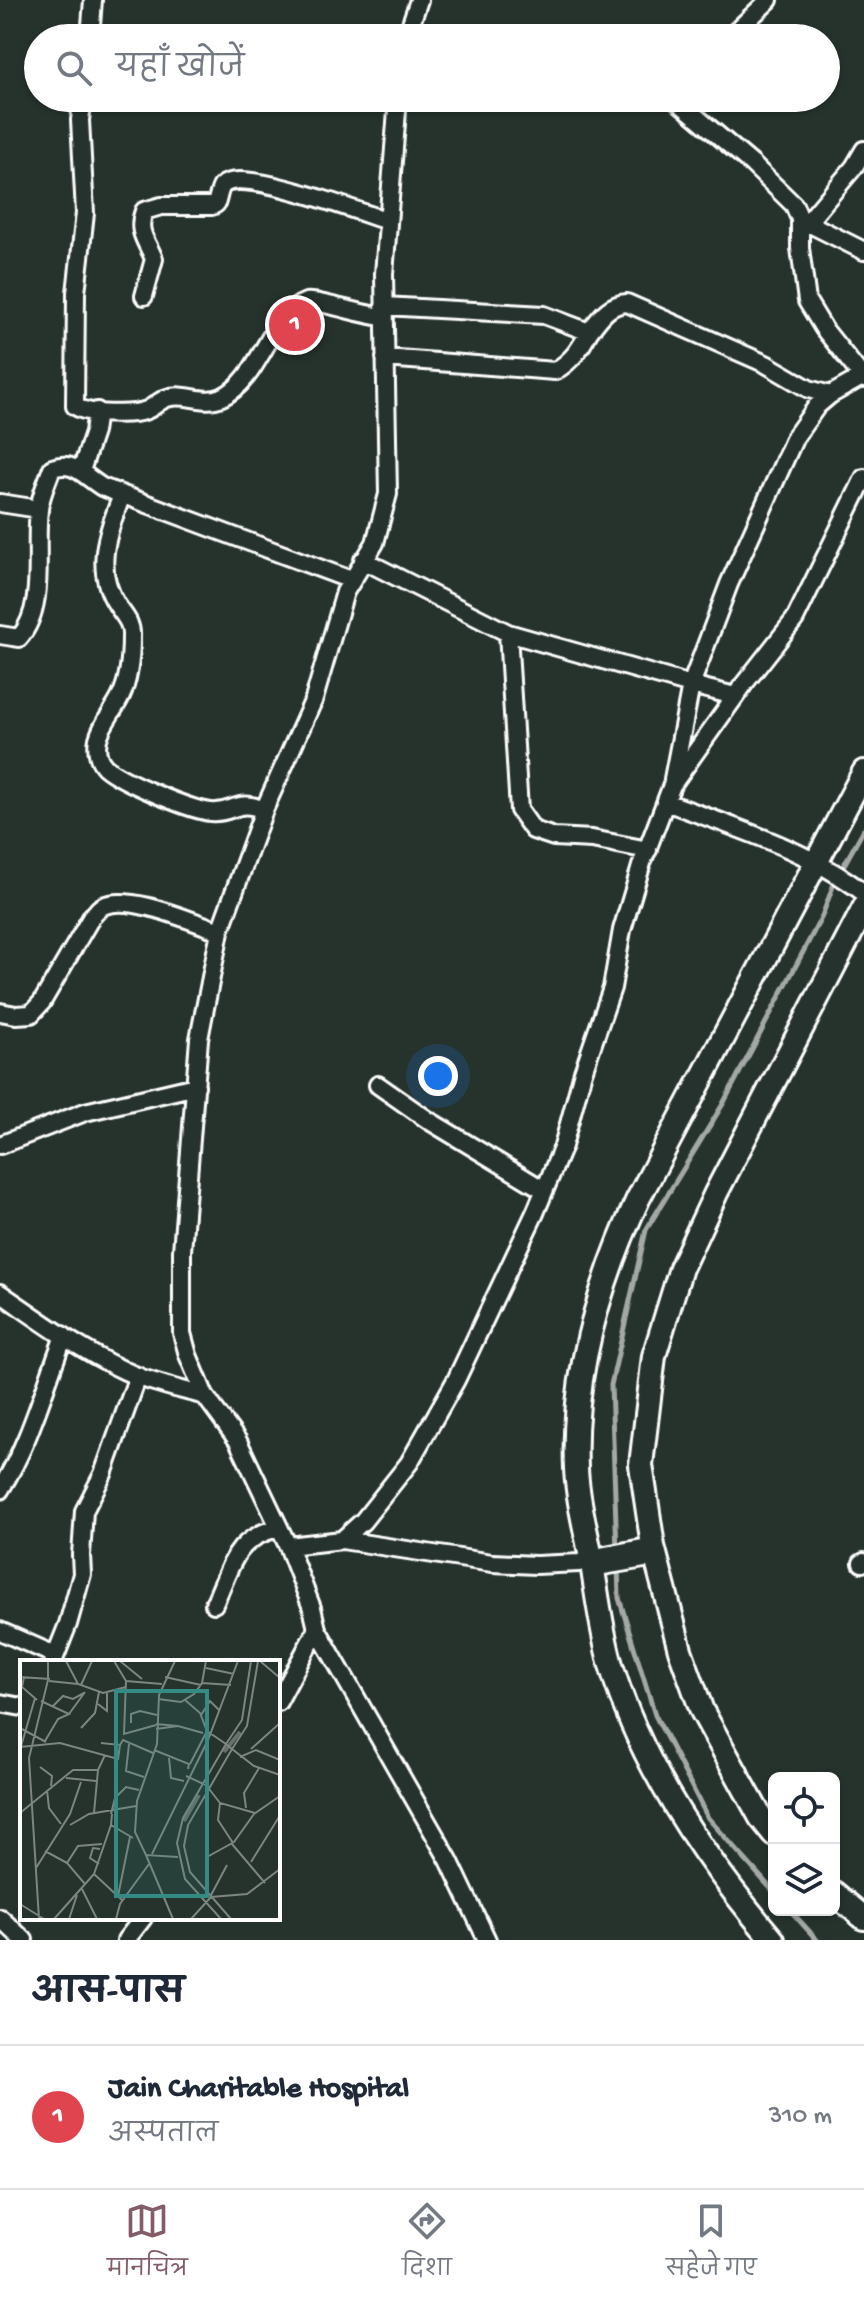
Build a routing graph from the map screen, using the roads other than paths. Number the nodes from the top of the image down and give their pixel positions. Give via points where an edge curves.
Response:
1 (93, 0) edge
2 (419, 0) edge
3 (769, 0) edge
4 (91, 24) edge
5 (411, 24) edge
6 (744, 24) edge
7 (81, 112) edge
8 (397, 112) edge
9 (690, 112) edge
10 (864, 150) edge
11 (387, 221) junction
12 (804, 221) junction
13 (864, 251) edge
14 (144, 296) dead end
15 (384, 312) junction
16 (589, 332) junction
17 (385, 358) junction
18 (863, 378) edge
19 (830, 395) junction
20 (97, 411) junction
21 (81, 471) junction
22 (864, 478) edge
23 (122, 495) junction
24 (0, 503) edge
25 (39, 509) junction
26 (363, 560) junction
27 (351, 580) junction
28 (508, 633) junction
29 (0, 635) edge
30 (691, 685) junction
31 (735, 696) junction
32 (864, 772) edge
33 (672, 785) junction
34 (666, 802) junction
35 (264, 810) junction
36 (648, 850) junction
37 (825, 868) junction
38 (859, 889) edge
39 (864, 908) edge
40 (220, 931) junction
41 (0, 1012) edge
42 (378, 1085) dead end
43 (196, 1086) junction
44 (0, 1145) edge
45 (544, 1190) junction
46 (0, 1293) edge
47 (64, 1336) junction
48 (138, 1376) junction
49 (205, 1396) junction
50 (0, 1490) edge
51 (278, 1528) junction
52 (342, 1540) junction
53 (288, 1546) junction
54 (645, 1553) junction
55 (593, 1562) junction
56 (214, 1604) dead end
57 (317, 1629) junction
58 (0, 1631) edge
59 (54, 1659) edge
60 (280, 1698) edge
61 (0, 1703) edge
62 (20, 1707) edge
63 (768, 1827) edge
64 (840, 1898) edge
65 (0, 1918) edge
66 (864, 1918) edge
67 (141, 1920) edge
68 (24, 1940) edge
69 (126, 1940) edge
70 (487, 1940) edge
71 (773, 1940) edge

1 - 4 street
2 - 5 street
3 - 6 street
7 - 20 street via 85,213 73,397 81,410
8 - 11 street
9 - 12 street via 773,182
10 - 12 street
11 - 14 street via 278,186 225,184 212,206 144,211 143,239 154,259
11 - 15 street
12 - 13 street
12 - 18 street via 801,263 807,301
15 - 16 street via 544,315
15 - 17 street
15 - 20 street via 306,302 282,321 250,371 219,398 170,396 142,412
16 - 17 street via 568,364 555,371
16 - 19 street via 609,308 627,303
17 - 26 street via 388,494 375,543
18 - 19 street
19 - 30 street via 795,437 729,584
20 - 21 street
21 - 23 street
21 - 25 street via 69,465 52,468
22 - 31 street via 795,619
23 - 27 street
23 - 35 street via 103,566 132,634 125,685 98,739 98,757 128,781 190,808 214,813 240,804
24 - 25 street
25 - 29 street via 33,616 19,638
26 - 27 street
26 - 28 street
27 - 35 street via 314,699
28 - 30 street
28 - 36 street via 519,810 526,823 554,837
30 - 31 street
30 - 33 street
31 - 33 street
32 - 37 street
33 - 34 street
34 - 36 street
34 - 37 street
35 - 40 street
36 - 45 street via 622,930 612,988
37 - 38 street
37 - 55 street via 615,1248 591,1324 576,1433 576,1471
39 - 54 street via 681,1268 654,1356 641,1465
40 - 41 street via 153,908 101,907 31,1014
40 - 43 street via 201,1025
42 - 45 street
43 - 44 street via 85,1112
43 - 49 street via 182,1251 182,1333
45 - 52 street via 456,1380 409,1463
46 - 47 street
47 - 48 street
47 - 50 street via 23,1450
48 - 49 street
48 - 59 street via 109,1460 84,1511 82,1574
49 - 51 street via 238,1441
51 - 53 street
51 - 56 street via 260,1532 239,1547
52 - 53 street
52 - 55 street via 492,1563
53 - 57 street
54 - 55 street
54 - 63 street via 702,1711
55 - 71 street via 598,1611 626,1709 702,1849
57 - 60 street
57 - 70 street via 449,1860
58 - 59 street
61 - 62 street
64 - 66 street
65 - 68 street
67 - 69 street

